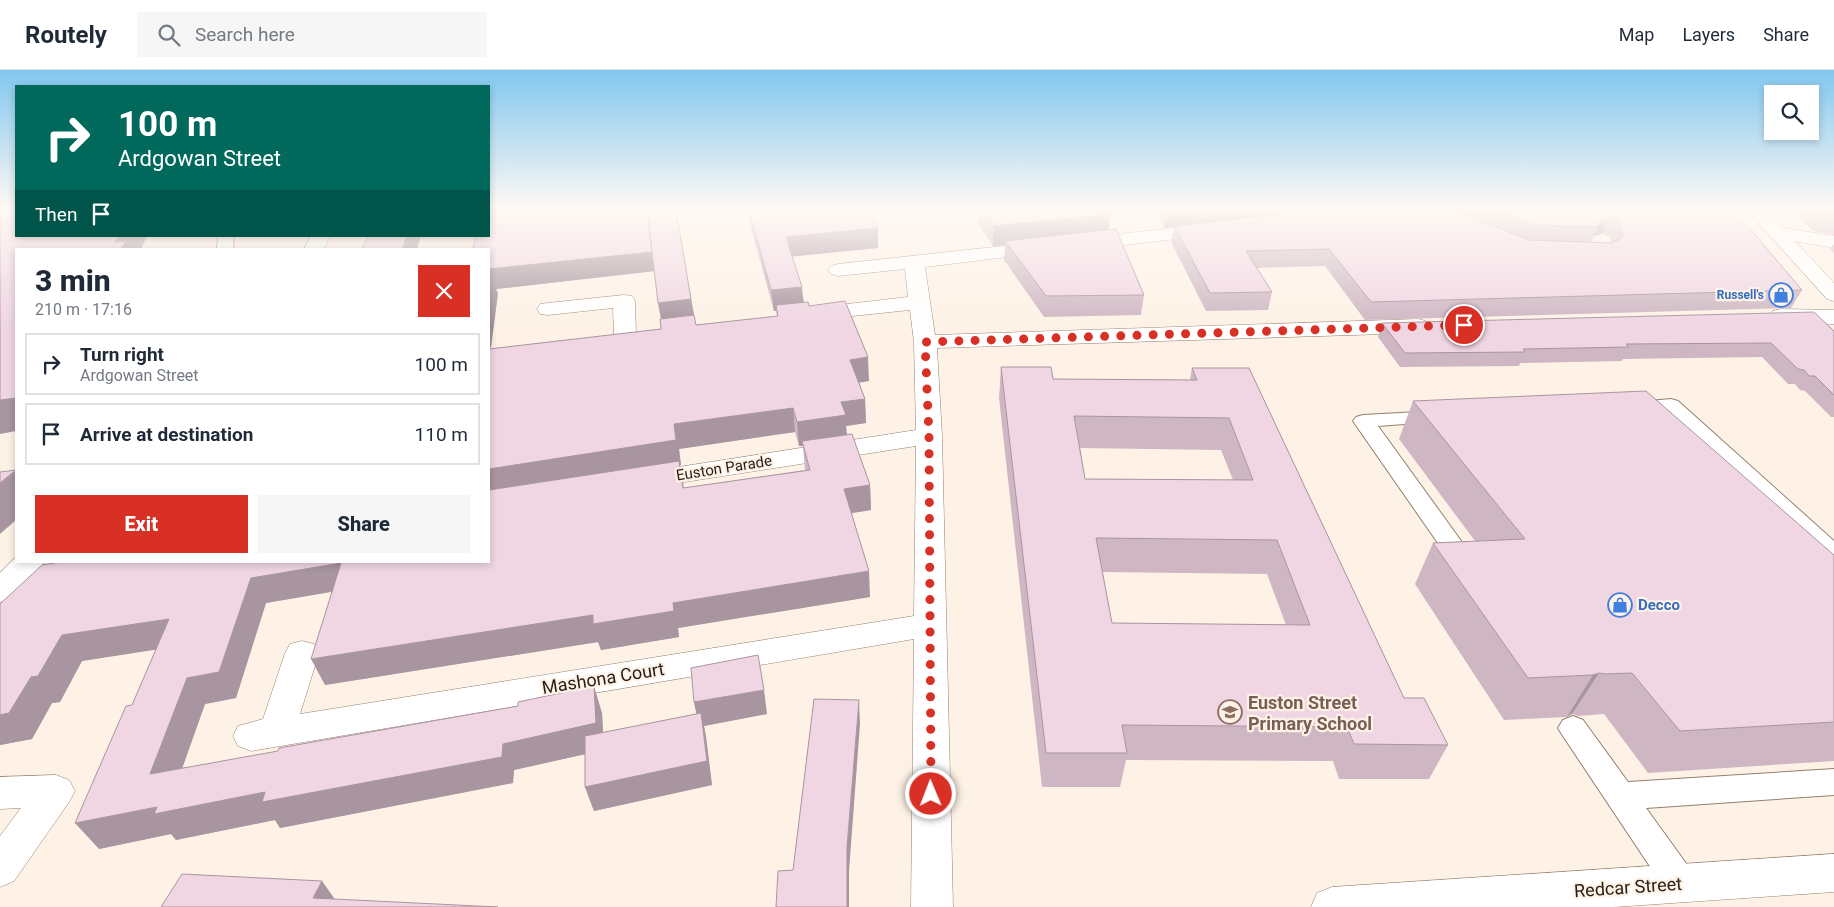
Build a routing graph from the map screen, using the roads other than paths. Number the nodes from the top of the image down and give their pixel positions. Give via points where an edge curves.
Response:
1 (1036, 249) edge
2 (1793, 249) edge
3 (914, 262) junction
4 (838, 270) dead end
5 (1834, 295) edge
6 (921, 302) junction
7 (548, 309) dead end
8 (793, 316) edge
9 (1760, 316) edge
10 (1834, 317) edge
11 (1437, 326) edge
12 (625, 337) edge
13 (925, 342) junction
14 (1611, 408) edge
15 (1452, 416) edge
16 (929, 436) junction
17 (624, 484) edge
18 (1834, 556) edge
19 (1464, 563) edge
20 (61, 564) edge
21 (26, 565) edge
22 (0, 591) edge
23 (929, 625) junction
24 (302, 654) dead end
25 (1573, 728) dead end
26 (1834, 782) edge
27 (0, 793) edge
28 (1621, 796) junction
29 (0, 868) edge
30 (1834, 874) edge
31 (1681, 884) junction
32 (932, 907) edge
33 (1332, 907) edge

1 - 3 street
2 - 5 street
3 - 4 street
3 - 6 street
6 - 8 street
6 - 13 street
7 - 12 street via 624,301
9 - 10 street
11 - 13 street
13 - 16 street
14 - 18 lane via 1671,406
15 - 19 lane via 1363,421
16 - 17 street, Euston Parade
16 - 23 street
20 - 21 street
21 - 22 street
23 - 24 street, Mashona Court via 264,734
23 - 32 street
25 - 28 lane
26 - 28 lane
27 - 29 street via 56,791
28 - 31 lane
30 - 31 street, Redcar Street
31 - 33 street, Redcar Street

